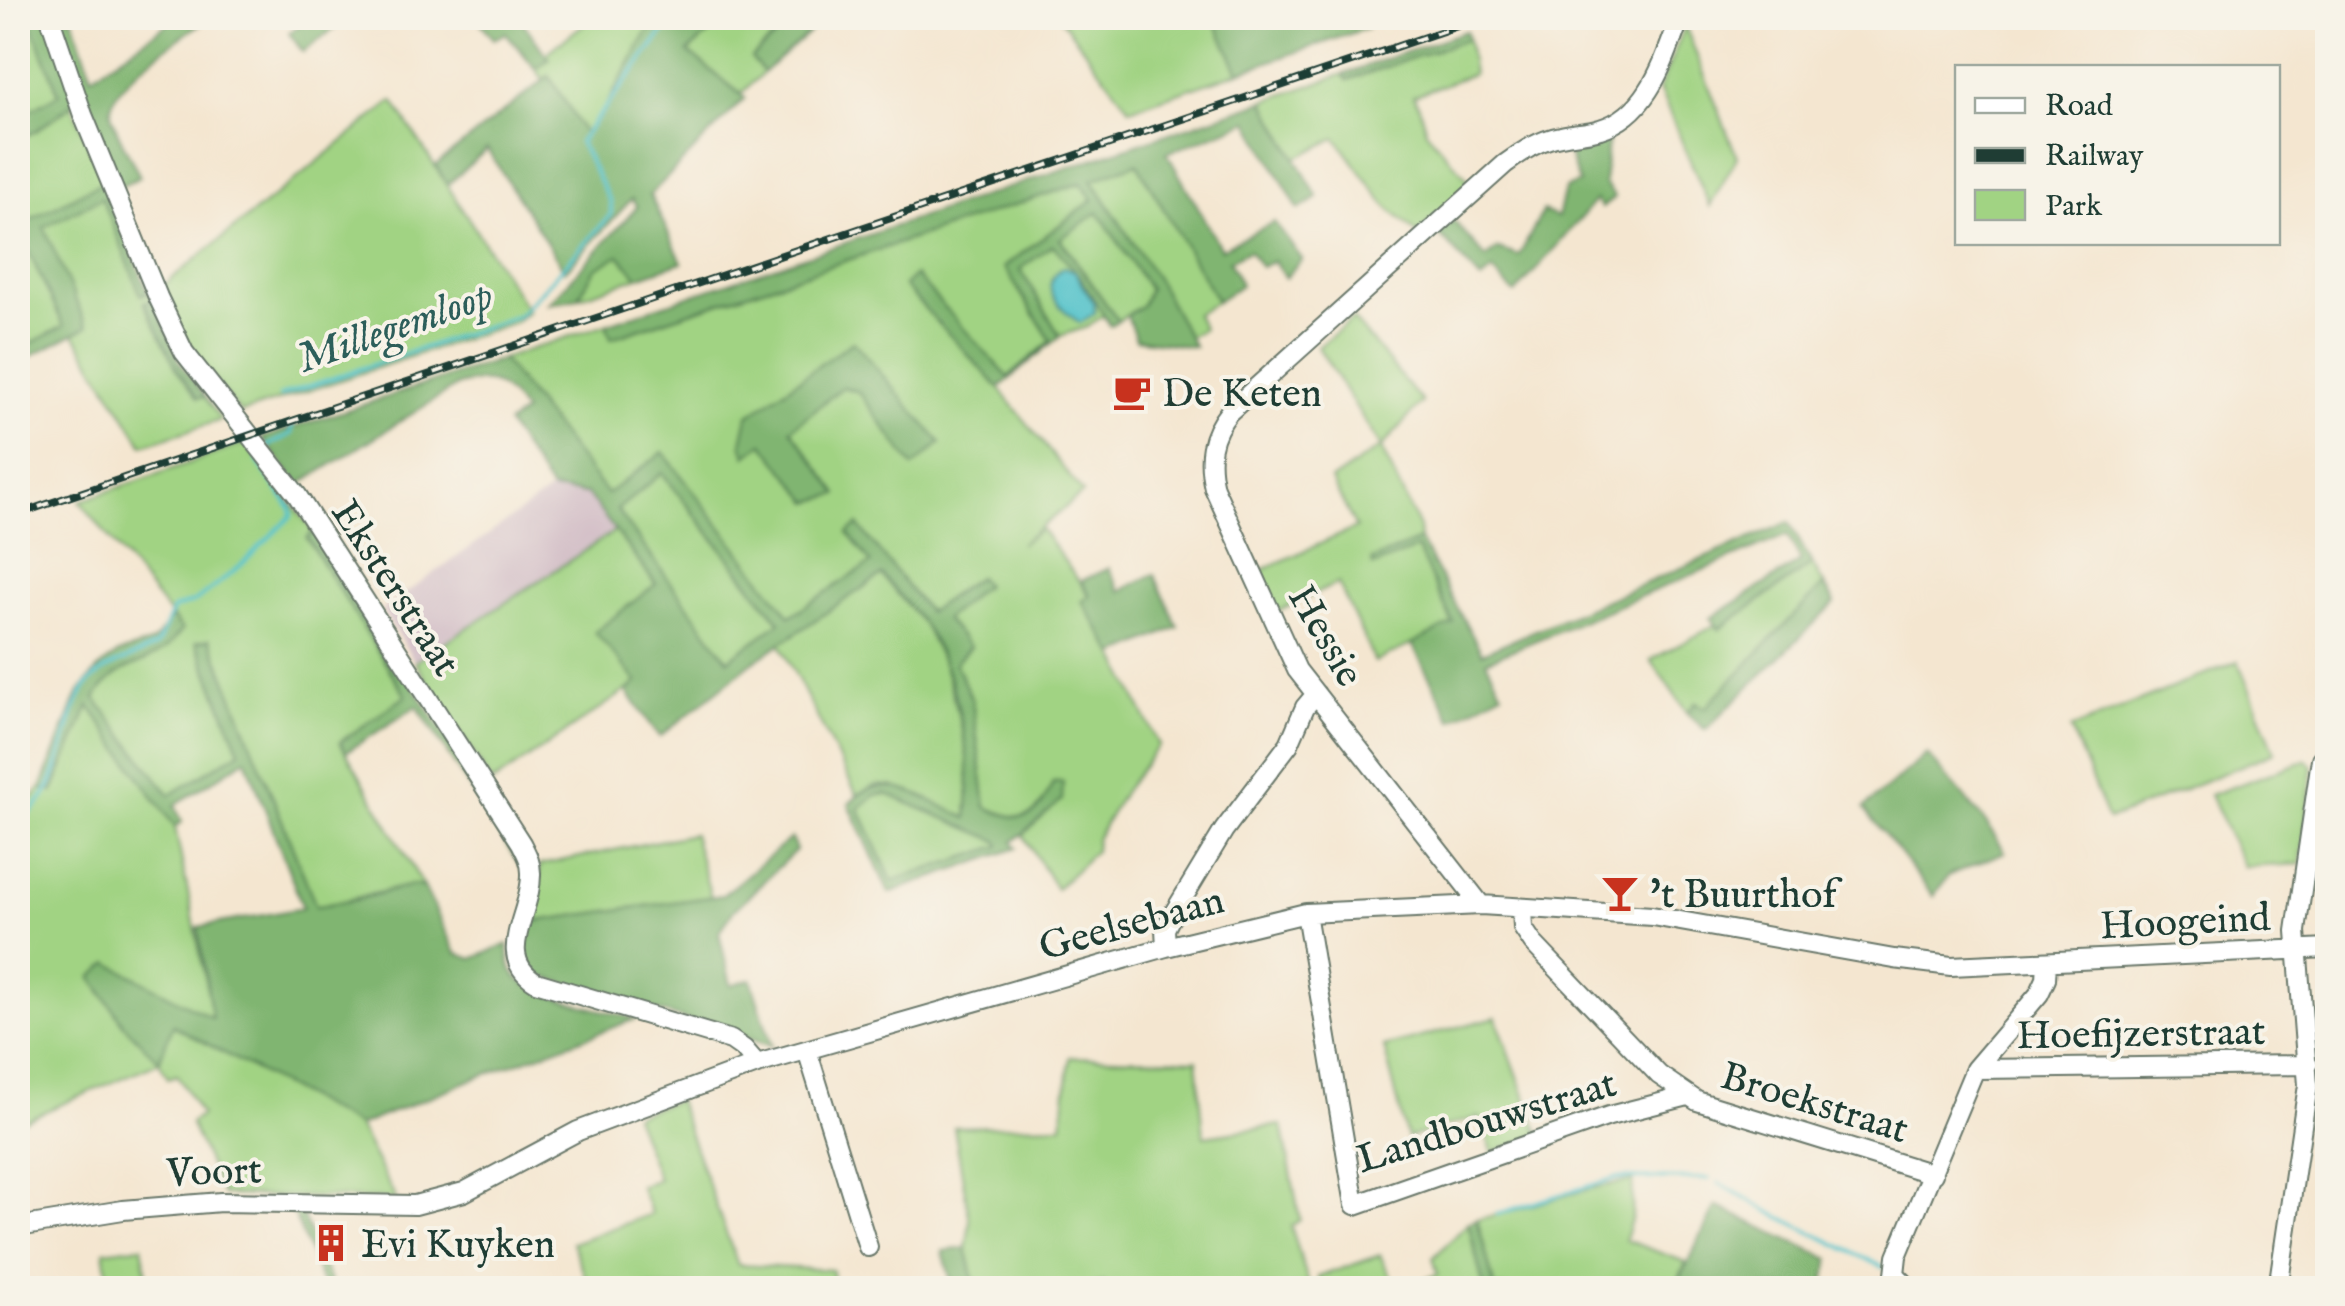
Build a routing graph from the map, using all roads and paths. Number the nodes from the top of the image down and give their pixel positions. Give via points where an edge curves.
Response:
1 (50, 18) edge
2 (1680, 18) edge
3 (1316, 694) junction
4 (2328, 758) edge
5 (1481, 905) junction
6 (1522, 908) junction
7 (1306, 914) junction
8 (1166, 947) junction
9 (2328, 948) edge
10 (2298, 950) junction
11 (2047, 962) junction
12 (807, 1050) junction
13 (757, 1064) junction
14 (2308, 1065) junction
15 (1975, 1068) junction
16 (1688, 1096) junction
17 (1932, 1174) junction
18 (415, 1205) joint
19 (18, 1227) edge
20 (868, 1247) dead end
21 (1909, 1288) edge
22 (2278, 1288) edge

1 - 13 street, Eksterstraat via 83,116 184,352 297,496 521,843 532,875 515,962 536,982 731,1040
2 - 3 street, Hessie via 1656,79 1627,117 1535,144 1505,164 1218,425 1210,450 1214,488 1297,670
3 - 5 street, Hessie
3 - 8 street via 1178,906 1166,929
4 - 10 street via 2321,759
5 - 6 street
5 - 7 street, Geelsebaan
6 - 11 street via 1652,916 1930,964
6 - 16 street, Broekstraat via 1523,928 1534,943 1658,1075
7 - 8 street, Geelsebaan
7 - 16 street, Landbouwstraat via 1355,1205 1609,1116
8 - 12 street, Geelsebaan
9 - 10 street, Hoogeind
10 - 11 street, Hoogeind
10 - 14 street
11 - 15 street, Broekstraat via 2038,994
12 - 13 street, Geelsebaan
12 - 20 street
13 - 18 street, Geelsebaan via 578,1131 452,1197
14 - 15 street, Hoefijzerstraat
14 - 22 street
15 - 17 street, Broekstraat
16 - 17 street, Broekstraat
17 - 21 street via 1895,1267
18 - 19 street, Voort via 174,1204

